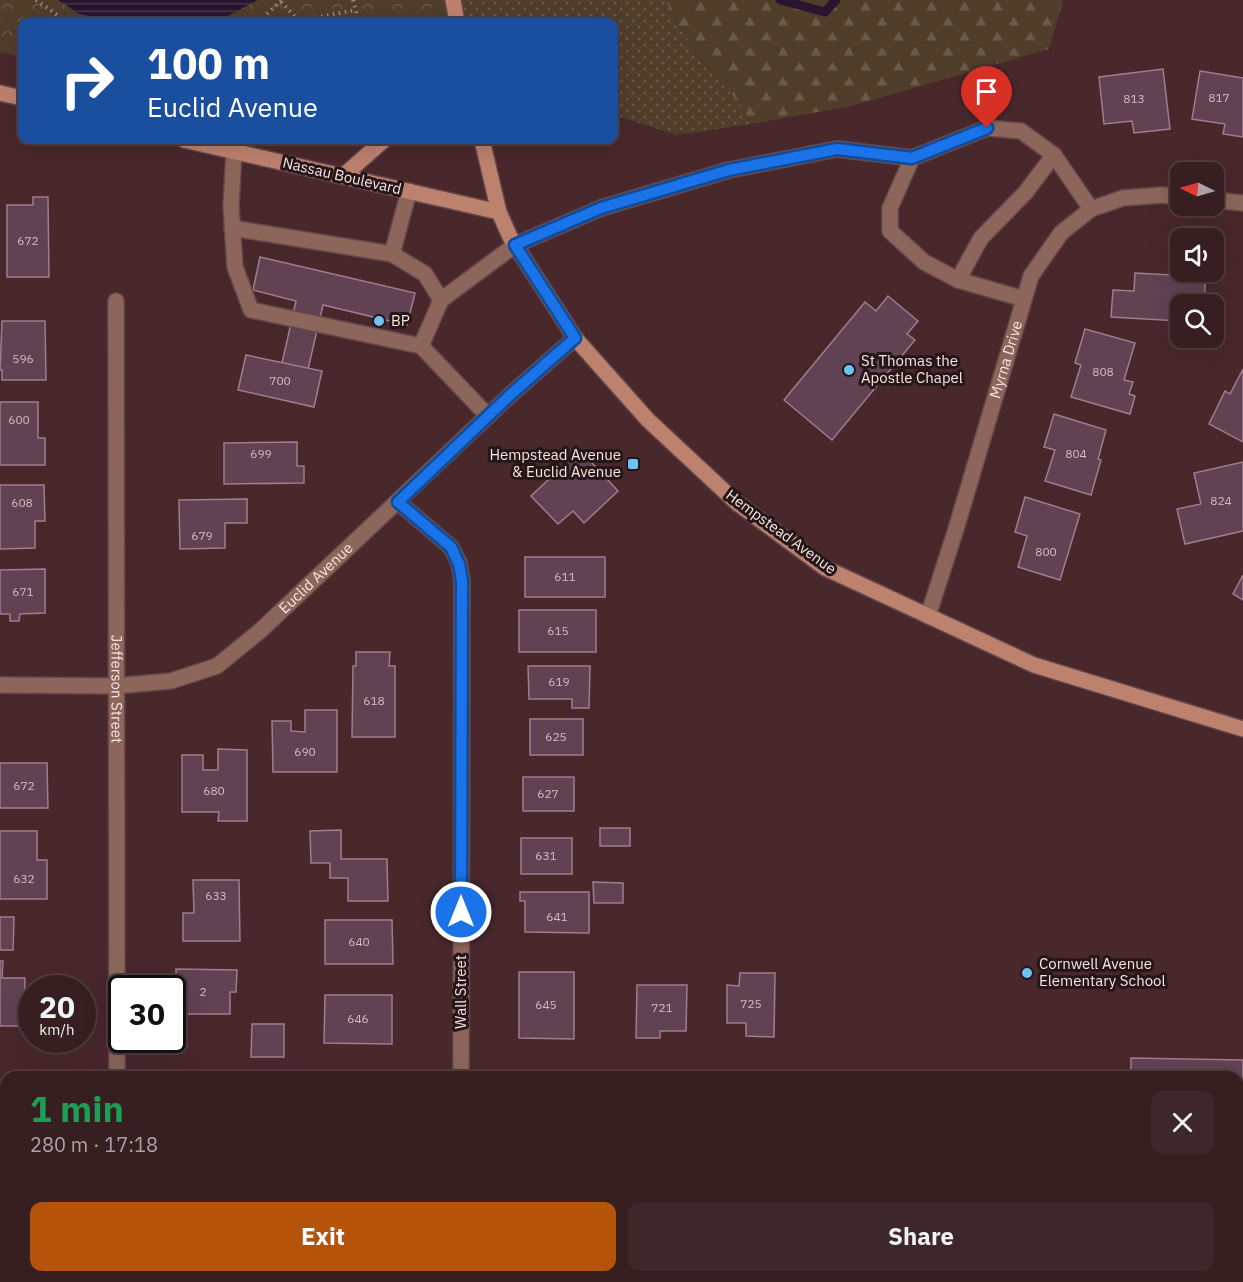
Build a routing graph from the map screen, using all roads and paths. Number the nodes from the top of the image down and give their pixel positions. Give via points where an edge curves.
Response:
1 (36, 0) edge
2 (353, 0) edge
3 (453, 0) edge
4 (282, 1) edge
5 (355, 10) junction
6 (61, 18) edge
7 (263, 18) edge
8 (296, 18) edge
9 (318, 18) edge
10 (357, 18) edge
11 (456, 18) edge
12 (0, 93) edge
13 (18, 97) edge
14 (202, 144) edge
15 (379, 144) edge
16 (483, 144) edge
17 (234, 151) junction
18 (1054, 155) junction
19 (912, 158) junction
20 (343, 176) junction
21 (409, 191) junction
22 (1170, 196) edge
23 (1224, 201) edge
24 (1243, 203) edge
25 (1091, 209) junction
26 (500, 212) junction
27 (232, 228) junction
28 (515, 245) junction
29 (392, 254) junction
30 (958, 280) junction
31 (1024, 299) junction
32 (441, 300) junction
33 (116, 301) dead end
34 (575, 338) junction
35 (422, 346) junction
36 (488, 416) junction
37 (398, 502) junction
38 (928, 616) junction
39 (0, 685) edge
40 (116, 686) junction
41 (1243, 729) edge
42 (117, 1071) edge
43 (461, 1071) edge

1 - 6 path
2 - 5 path
3 - 11 main road
4 - 7 path
4 - 8 path
5 - 9 path
5 - 10 path
12 - 13 main road
14 - 17 main road, Nassau Boulevard
15 - 20 main road
16 - 26 main road, Hempstead Avenue
17 - 20 main road, Nassau Boulevard
17 - 27 street
18 - 19 street via 1022,131 987,128
18 - 25 street
18 - 30 street via 1025,193 981,238
19 - 28 street via 837,149 729,170 601,208
19 - 30 street via 890,208 890,231 924,262
20 - 21 main road, Nassau Boulevard
21 - 26 main road, Nassau Boulevard
21 - 29 street
22 - 25 street, Myrna Drive via 1123,198
23 - 24 street
25 - 31 street, Myrna Drive via 1061,233 1031,276
26 - 28 main road, Hempstead Avenue
27 - 29 street
27 - 35 street via 235,267 251,310
28 - 32 street
28 - 34 main road, Hempstead Avenue
29 - 32 street via 425,274
30 - 31 street
31 - 38 street, Myrna Drive
32 - 35 street
33 - 40 street, Jefferson Street
34 - 36 street, Euclid Avenue
34 - 38 main road, Hempstead Avenue via 648,420 737,503 825,568
35 - 36 street
36 - 37 street, Euclid Avenue
37 - 40 street, Euclid Avenue via 260,632 217,666 171,681
37 - 43 street, Wall Street via 451,547 462,581
38 - 41 main road, Hempstead Avenue via 1034,664
39 - 40 street, Euclid Avenue
40 - 42 street, Jefferson Street

